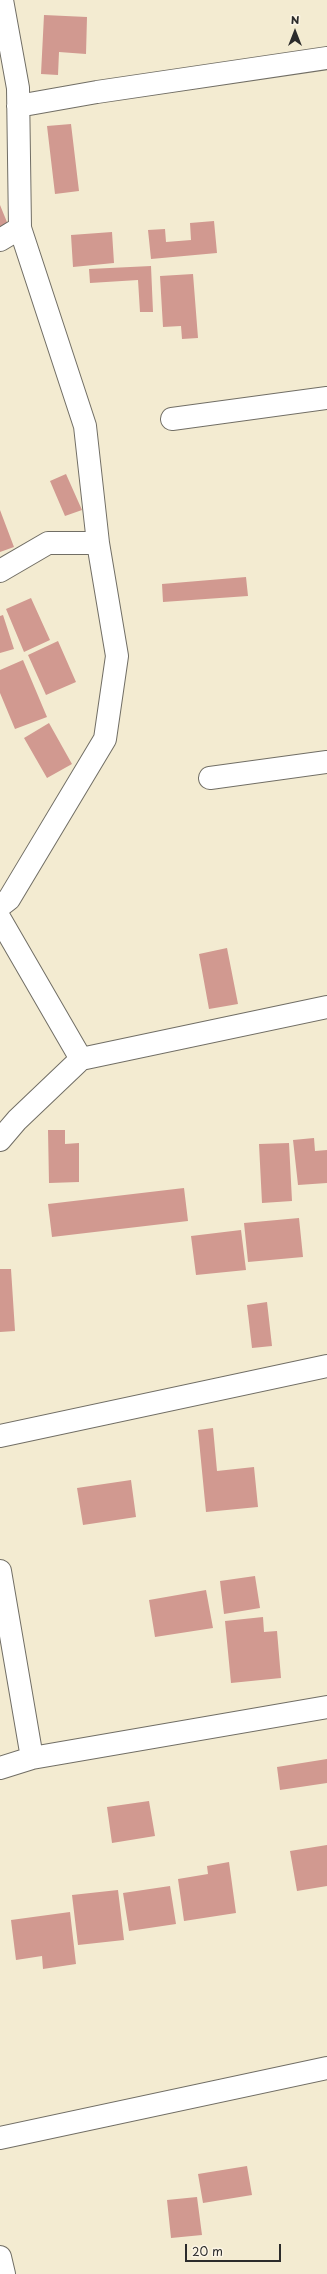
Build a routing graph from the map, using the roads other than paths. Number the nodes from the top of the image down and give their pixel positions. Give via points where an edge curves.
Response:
1 (2, 0) edge
2 (327, 58) edge
3 (18, 106) junction
4 (20, 228) junction
5 (0, 240) edge
6 (327, 398) edge
7 (172, 419) dead end
8 (98, 543) junction
9 (0, 571) edge
10 (327, 762) edge
11 (210, 778) dead end
12 (0, 906) edge
13 (0, 919) edge
14 (327, 1007) edge
15 (81, 1059) junction
16 (0, 1140) edge
17 (327, 1366) edge
18 (0, 1436) edge
19 (0, 1571) edge
20 (327, 1707) edge
21 (32, 1758) junction
22 (0, 1768) edge
23 (327, 2068) edge
24 (0, 2138) edge
25 (0, 2256) edge
26 (4, 2274) edge

1 - 3 street via 18,88
2 - 3 street
3 - 4 street
4 - 5 street
4 - 8 street via 85,426
6 - 7 street
8 - 9 street via 48,543
8 - 12 street via 117,656 105,739 8,899
10 - 11 street
13 - 15 street
14 - 15 street
15 - 16 street via 17,1120
17 - 18 street
19 - 21 street
20 - 21 street
21 - 22 street
23 - 24 street
25 - 26 street

